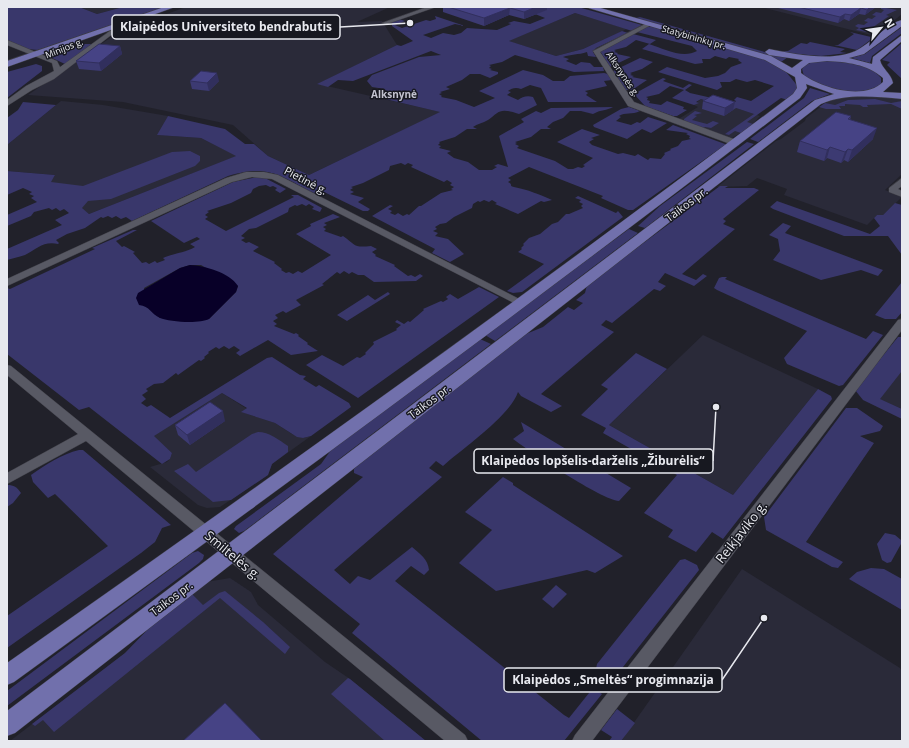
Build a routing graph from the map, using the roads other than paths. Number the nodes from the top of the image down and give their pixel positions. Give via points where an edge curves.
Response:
1 (171, 7) edge
2 (433, 7) edge
3 (589, 7) edge
4 (609, 7) edge
5 (633, 16) junction
6 (902, 22) edge
7 (385, 23) dead end
8 (649, 24) junction
9 (121, 25) junction
10 (902, 37) edge
11 (7, 42) edge
12 (80, 42) junction
13 (95, 43) junction
14 (38, 57) junction
15 (823, 58) junction
16 (7, 64) edge
17 (7, 68) edge
18 (58, 71) junction
19 (885, 75) junction
20 (798, 76) junction
21 (895, 83) dead end
22 (29, 88) junction
23 (861, 93) junction
24 (902, 96) edge
25 (7, 104) edge
26 (736, 143) junction
27 (902, 181) edge
28 (902, 194) edge
29 (630, 223) junction
30 (647, 234) junction
31 (7, 283) edge
32 (522, 303) junction
33 (902, 322) edge
34 (7, 369) edge
35 (87, 435) junction
36 (7, 479) edge
37 (206, 533) junction
38 (230, 553) junction
39 (7, 675) edge
40 (7, 725) edge
41 (459, 741) edge
42 (581, 741) edge

1 - 9 main road, Minijos g.
2 - 7 street
3 - 5 main road, Statybininkų pr.
4 - 5 main road, Statybininkų pr.
5 - 8 main road, Statybininkų pr.
5 - 15 main road, Statybininkų pr. via 776,53
6 - 15 main road via 856,54
8 - 20 main road, Statybininkų pr. via 768,58
8 - 26 street, Alksnynės g. via 596,51 631,104
9 - 12 main road, Minijos g.
9 - 13 street
9 - 14 main road, Minijos g.
10 - 19 main road via 876,59 877,66
11 - 14 street
12 - 13 main road
12 - 14 main road, Minijos g.
13 - 18 street
14 - 16 main road, Minijos g.
14 - 17 main road, Minijos g.
14 - 18 street via 55,62
14 - 22 street via 47,69
15 - 19 main road via 860,63
15 - 20 main road via 798,65
18 - 22 street
19 - 21 main road
19 - 23 main road via 887,86 879,91
20 - 23 main road, Statybininkų pr. via 809,84 823,89
20 - 26 main road, Taikos pr. via 802,88 797,96
22 - 25 street
23 - 24 main road
23 - 30 main road, Taikos pr. via 830,97 818,102
26 - 29 main road, Taikos pr.
27 - 28 street via 892,190
29 - 30 main road
29 - 32 main road, Taikos pr.
30 - 38 main road, Taikos pr.
31 - 32 street, Pietinė g. via 230,180 261,174 275,177
32 - 37 main road, Taikos pr.
33 - 42 street, Reikjaviko g.
34 - 35 street, Smiltelės g.
35 - 36 street
35 - 37 street, Smiltelės g.
37 - 38 street, Smiltelės g.
37 - 39 main road, Taikos pr.
38 - 40 main road, Taikos pr.
38 - 41 street, Smiltelės g.

